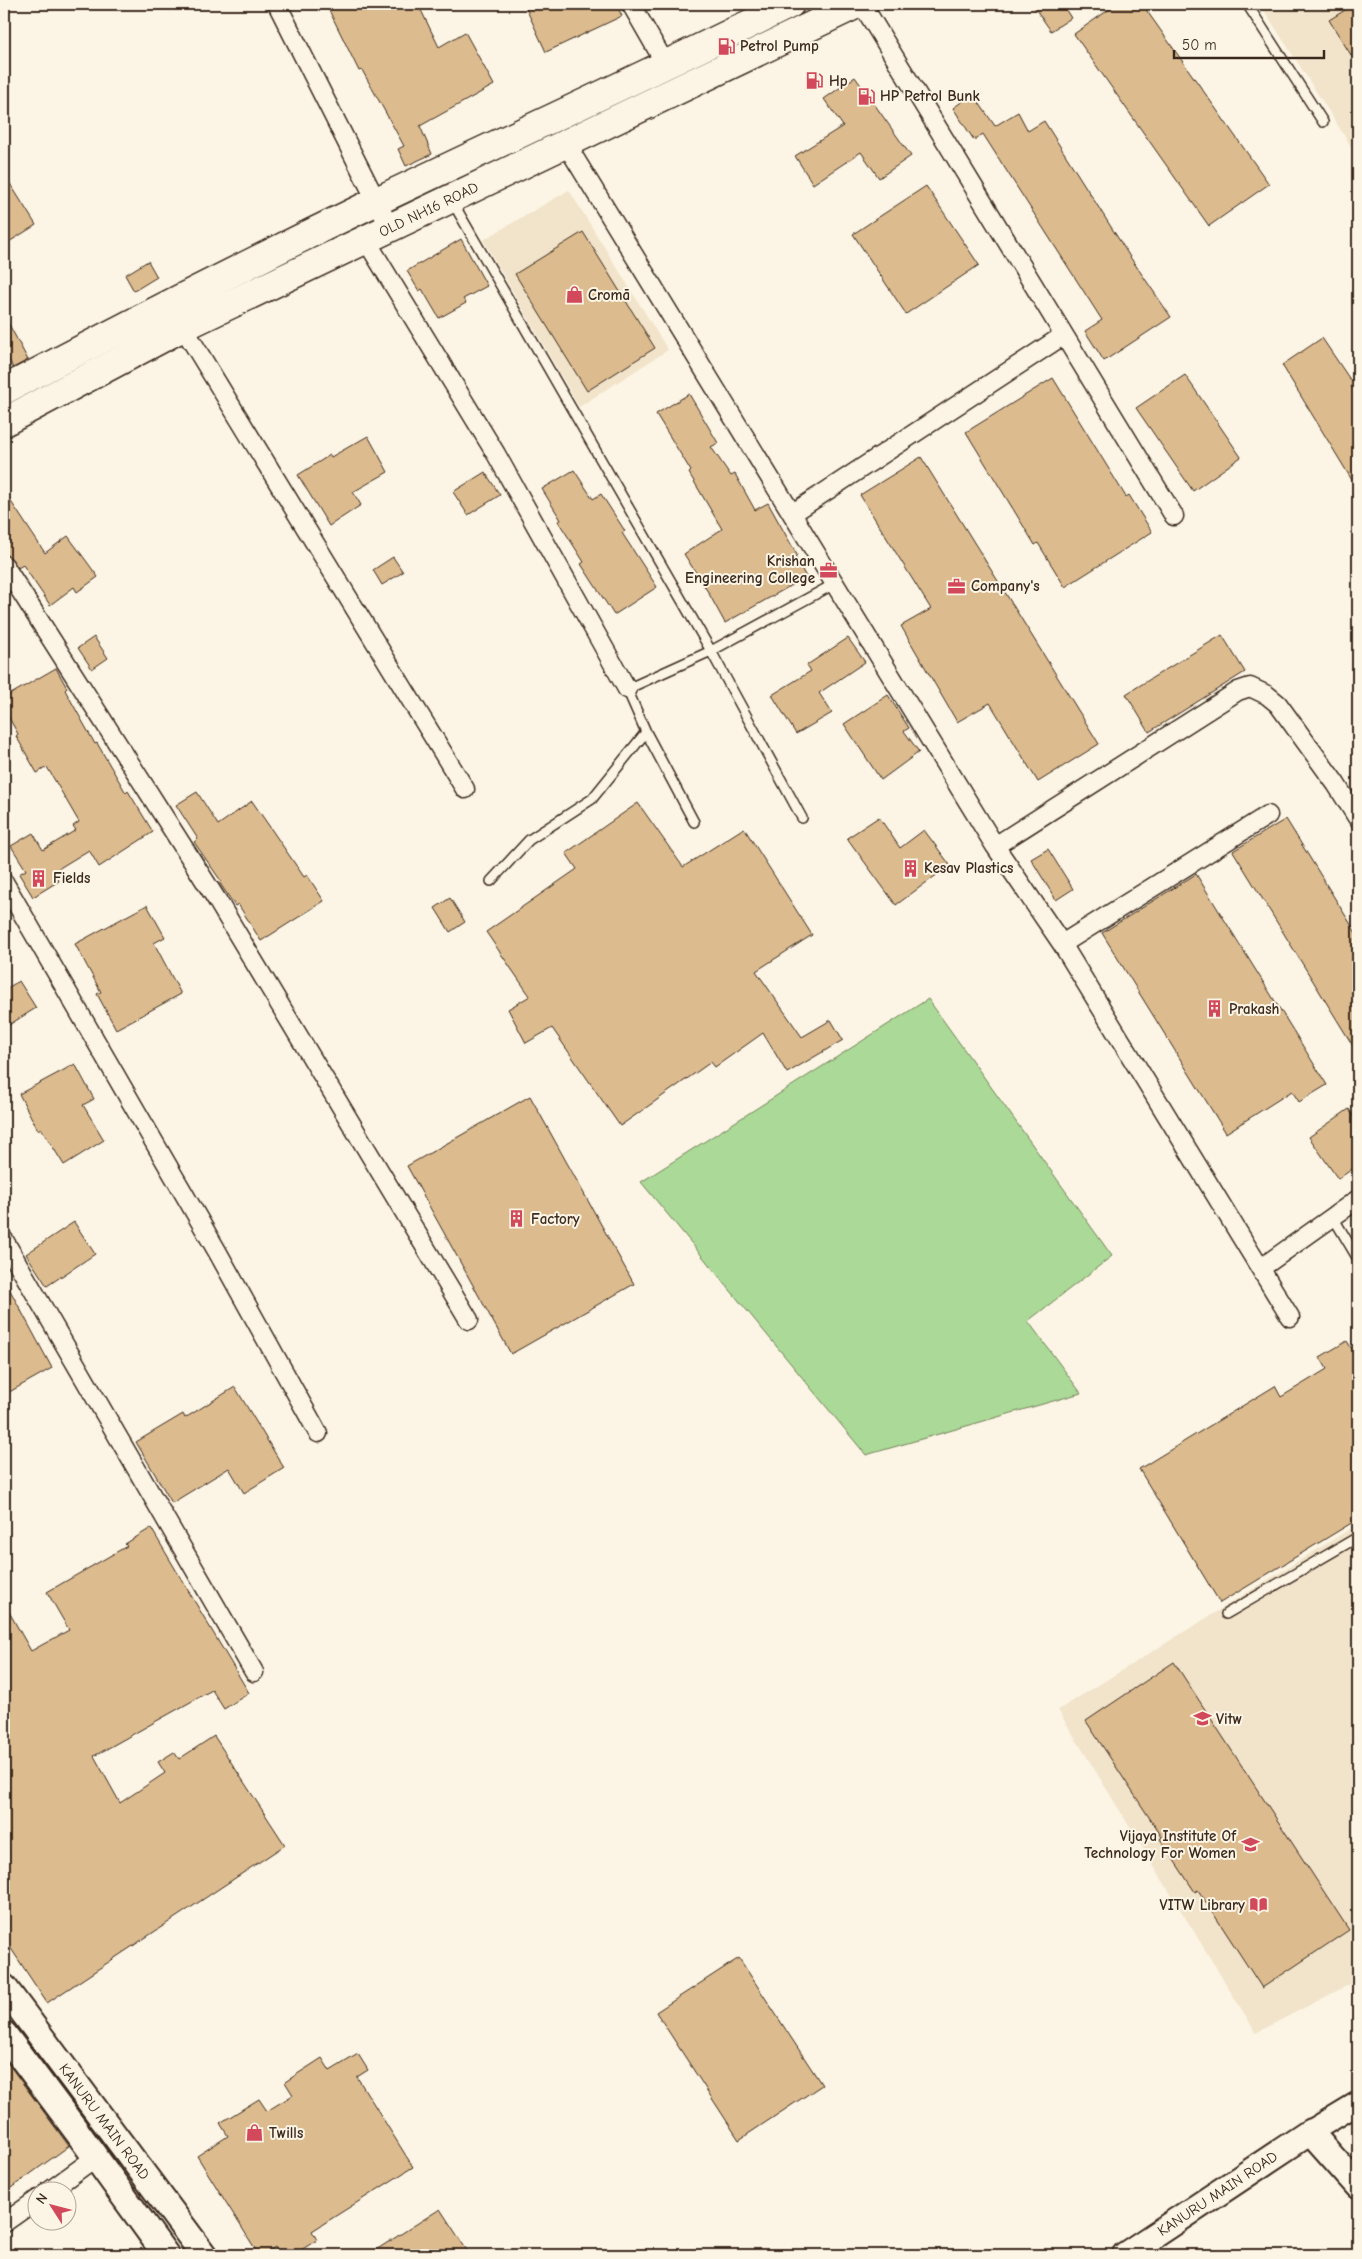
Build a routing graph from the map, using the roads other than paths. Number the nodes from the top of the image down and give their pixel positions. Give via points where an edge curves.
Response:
1 (278, 4) edge
2 (631, 4) edge
3 (790, 4) edge
4 (857, 4) edge
5 (862, 4) edge
6 (1247, 4) edge
7 (666, 65) junction
8 (1323, 122) dead end
9 (566, 144) junction
10 (451, 199) junction
11 (377, 201) junction
12 (378, 234) junction
13 (183, 327) junction
14 (1064, 335) junction
15 (4, 390) edge
16 (4, 422) edge
17 (793, 513) junction
18 (1174, 516) dead end
19 (4, 565) edge
20 (836, 583) junction
21 (711, 651) junction
22 (627, 689) junction
23 (646, 732) junction
24 (465, 789) dead end
25 (1268, 815) dead end
26 (802, 818) dead end
27 (1358, 818) edge
28 (694, 822) dead end
29 (995, 846) junction
30 (491, 881) dead end
31 (4, 882) edge
32 (1062, 944) junction
33 (1358, 1200) edge
34 (1332, 1217) junction
35 (4, 1240) edge
36 (1358, 1259) edge
37 (1261, 1268) junction
38 (1290, 1317) dead end
39 (469, 1320) dead end
40 (318, 1433) dead end
41 (1358, 1537) edge
42 (1226, 1614) dead end
43 (254, 1672) dead end
44 (4, 1987) edge
45 (4, 2034) edge
46 (1358, 2103) edge
47 (1310, 2132) junction
48 (96, 2157) junction
49 (62, 2182) edge
50 (1358, 2186) edge
51 (28, 2206) edge
52 (4, 2223) edge
53 (166, 2255) edge
54 (204, 2255) edge
55 (1125, 2255) edge

1 - 11 street
2 - 7 street
3 - 7 main road, OLD NH16 ROAD
4 - 9 main road, OLD NH16 ROAD
5 - 14 street
6 - 8 lane
7 - 11 main road, OLD NH16 ROAD
9 - 10 main road, OLD NH16 ROAD
9 - 17 street
10 - 12 main road, OLD NH16 ROAD
10 - 21 lane
11 - 12 street
11 - 15 main road, OLD NH16 ROAD
12 - 13 main road, OLD NH16 ROAD
12 - 22 street
13 - 16 main road, OLD NH16 ROAD
13 - 24 street
14 - 17 street
14 - 18 street
17 - 20 street
19 - 39 street via 217,900
20 - 21 lane
20 - 29 street
21 - 22 lane
21 - 26 lane
22 - 23 lane
23 - 28 lane
23 - 30 lane via 592,799 529,840
25 - 32 street
27 - 29 street via 1278,704 1250,687 1238,690
29 - 32 street
31 - 40 street
32 - 37 street
33 - 34 street
34 - 36 lane
34 - 37 street
35 - 43 street
37 - 38 street
41 - 42 lane
44 - 54 main road, KANURU MAIN ROAD
45 - 48 main road, KANURU MAIN ROAD
46 - 47 street
47 - 50 main road
47 - 55 main road, KANURU MAIN ROAD
48 - 49 street
48 - 53 main road, KANURU MAIN ROAD
51 - 52 street

